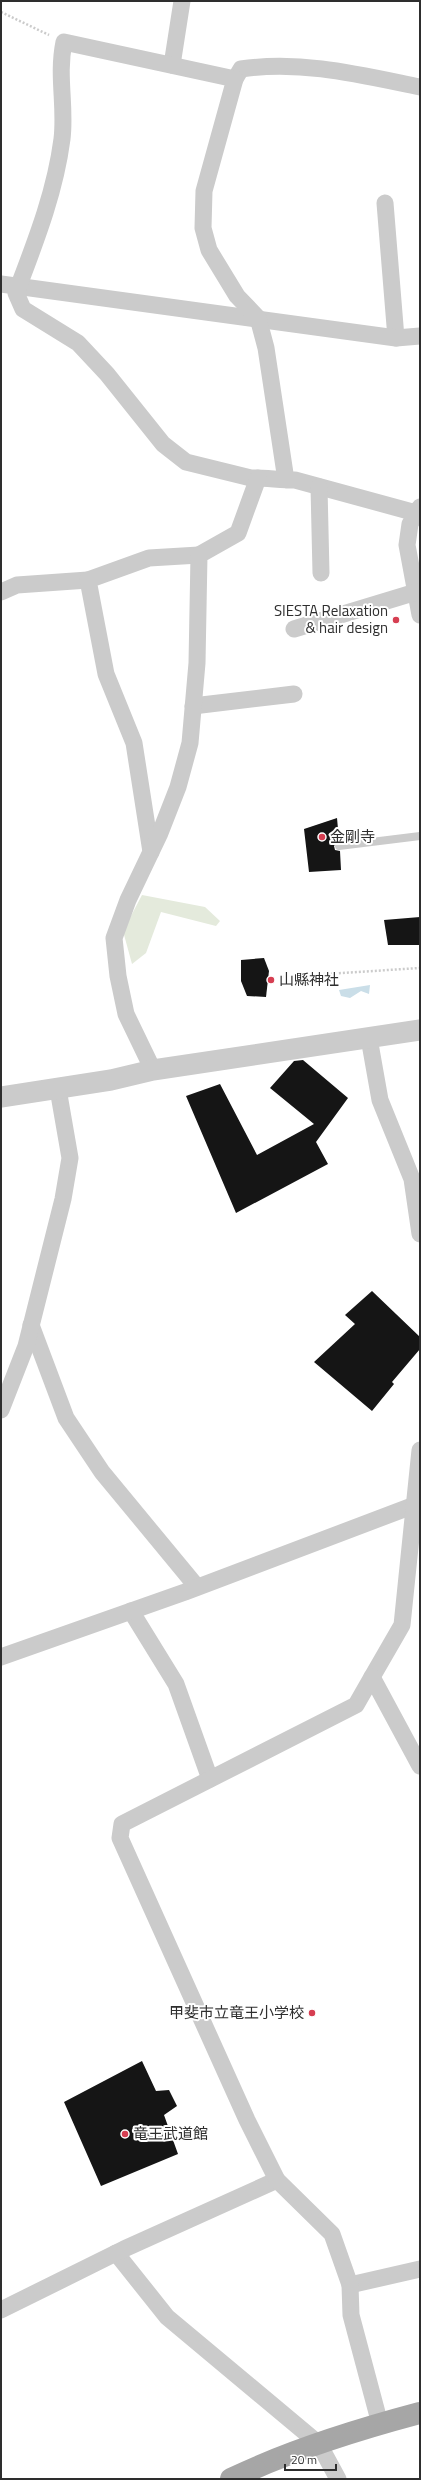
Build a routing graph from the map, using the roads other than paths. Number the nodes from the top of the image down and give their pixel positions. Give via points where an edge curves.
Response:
1 (182, 1) edge
2 (172, 65) junction
3 (235, 79) junction
4 (420, 87) edge
5 (385, 203) dead end
6 (1, 284) edge
7 (19, 286) junction
8 (258, 318) junction
9 (420, 336) edge
10 (396, 338) junction
11 (258, 478) junction
12 (286, 480) junction
13 (319, 487) junction
14 (418, 510) edge
15 (199, 555) junction
16 (321, 573) dead end
17 (88, 580) junction
18 (1, 592) edge
19 (416, 592) junction
20 (420, 615) edge
21 (294, 629) dead end
22 (294, 694) dead end
23 (193, 706) junction
24 (420, 836) edge
25 (340, 846) dead end
26 (151, 852) junction
27 (420, 1030) edge
28 (369, 1038) junction
29 (153, 1070) junction
30 (58, 1089) junction
31 (1, 1098) edge
32 (417, 1195) edge
33 (420, 1234) edge
34 (31, 1325) junction
35 (1, 1410) edge
36 (420, 1450) edge
37 (417, 1504) edge
38 (197, 1587) junction
39 (131, 1611) junction
40 (1, 1657) edge
41 (372, 1677) junction
42 (420, 1766) edge
43 (210, 1779) junction
44 (277, 2180) junction
45 (116, 2253) junction
46 (420, 2269) edge
47 (350, 2285) junction
48 (1, 2310) edge
49 (420, 2413) edge
50 (380, 2424) junction
51 (319, 2444) junction
52 (231, 2479) edge
53 (338, 2479) edge

1 - 2 street
2 - 3 street
2 - 7 street via 64,42 60,63 62,138 50,201
3 - 4 street via 242,69 269,65 335,70
3 - 8 street via 204,191 203,228 209,250 237,296
5 - 10 street
6 - 7 street
7 - 8 street
7 - 11 street via 16,293 23,309 78,343 163,444 186,462
8 - 10 street
8 - 12 street via 266,348
9 - 10 street
11 - 12 street
11 - 15 street via 238,533
12 - 13 street
13 - 14 street
13 - 16 street
14 - 19 street via 410,524 407,545
15 - 17 street via 149,558
15 - 23 street via 197,663
17 - 18 street via 17,585
17 - 26 street via 106,674 134,743
19 - 20 street
19 - 21 street
22 - 23 street
23 - 26 street via 190,743 178,787
24 - 25 lane
26 - 29 street via 128,900 114,938 126,1014
27 - 28 street
28 - 29 street
28 - 32 street via 380,1100
29 - 30 street
30 - 31 street
30 - 34 street via 70,1158 63,1199
32 - 33 street
34 - 35 street via 26,1346
34 - 38 street via 66,1418 102,1472
36 - 37 street
37 - 38 street
37 - 41 street via 402,1625
38 - 39 street
39 - 40 street
39 - 43 street via 176,1684
41 - 42 street
41 - 43 street via 356,1705
43 - 44 street via 122,1824 120,1838 247,2120
44 - 45 street
44 - 47 street via 332,2234
45 - 48 street
45 - 51 street via 167,2317
46 - 47 street
47 - 50 street via 351,2315
49 - 50 main road
50 - 51 main road
51 - 52 main road via 261,2464
51 - 53 street

